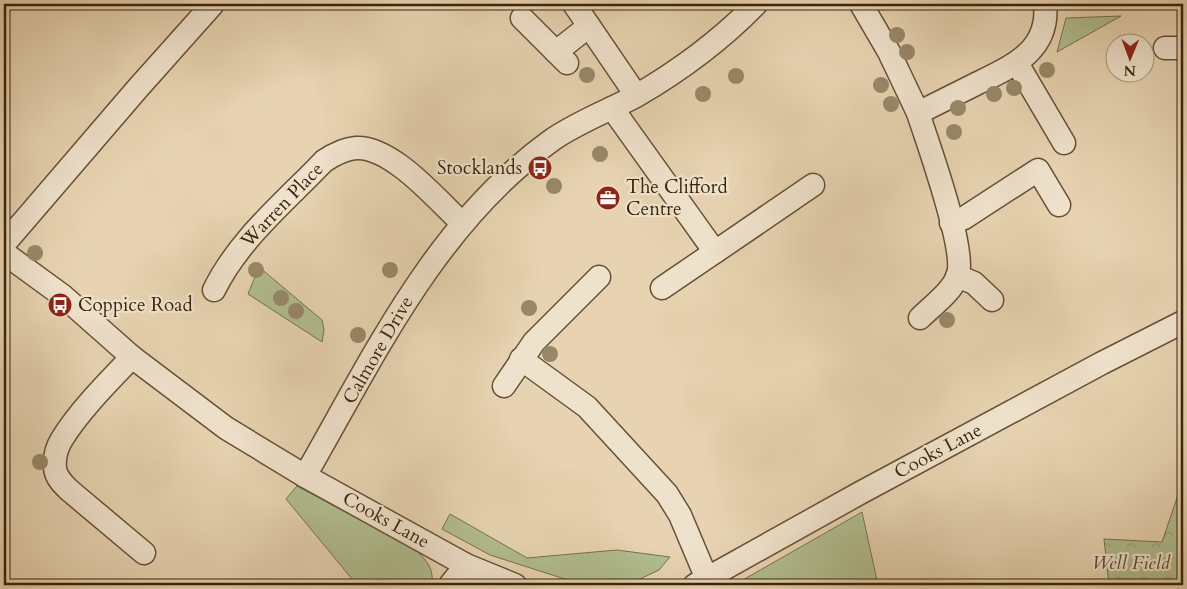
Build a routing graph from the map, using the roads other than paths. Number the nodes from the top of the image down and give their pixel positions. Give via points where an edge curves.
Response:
1 (214, 4) edge
2 (574, 4) edge
3 (756, 4) edge
4 (861, 4) edge
5 (1045, 4) edge
6 (522, 18) dead end
7 (589, 26) junction
8 (1017, 63) junction
9 (636, 95) junction
10 (612, 108) junction
11 (918, 112) junction
12 (1064, 143) dead end
13 (813, 185) dead end
14 (1059, 205) dead end
15 (462, 223) junction
16 (951, 223) junction
17 (4, 244) edge
18 (716, 252) junction
19 (4, 254) edge
20 (957, 276) junction
21 (599, 277) dead end
22 (662, 288) dead end
23 (214, 290) dead end
24 (992, 300) dead end
25 (920, 318) dead end
26 (1183, 322) edge
27 (132, 357) junction
28 (521, 359) junction
29 (504, 386) dead end
30 (305, 476) junction
31 (144, 554) dead end
32 (466, 565) junction
33 (701, 582) edge
34 (450, 585) edge
35 (515, 585) edge

1 - 17 street
2 - 7 street
3 - 9 street, Calmore Drive via 716,40
4 - 11 street
5 - 8 street via 1044,28 1038,42
6 - 7 street via 561,58
7 - 9 street
8 - 11 street
8 - 12 street
9 - 10 street, Calmore Drive
10 - 15 street, Calmore Drive via 552,140
10 - 18 street
11 - 16 street
13 - 18 street
14 - 16 street via 1038,170
15 - 23 street, Warren Place via 390,158 368,149 346,150 324,161 244,243
15 - 30 street, Calmore Drive via 387,333
16 - 20 street via 958,259
18 - 22 street
19 - 27 street via 63,296
20 - 24 street via 974,283
20 - 25 street
21 - 28 street
26 - 33 street, Cooks Lane via 869,488
27 - 30 street via 226,428
27 - 31 street via 62,438 55,470 70,490
28 - 29 street
28 - 33 street via 587,407 667,494 680,515
30 - 32 street, Cooks Lane
32 - 34 street
32 - 35 street, Cooks Lane

